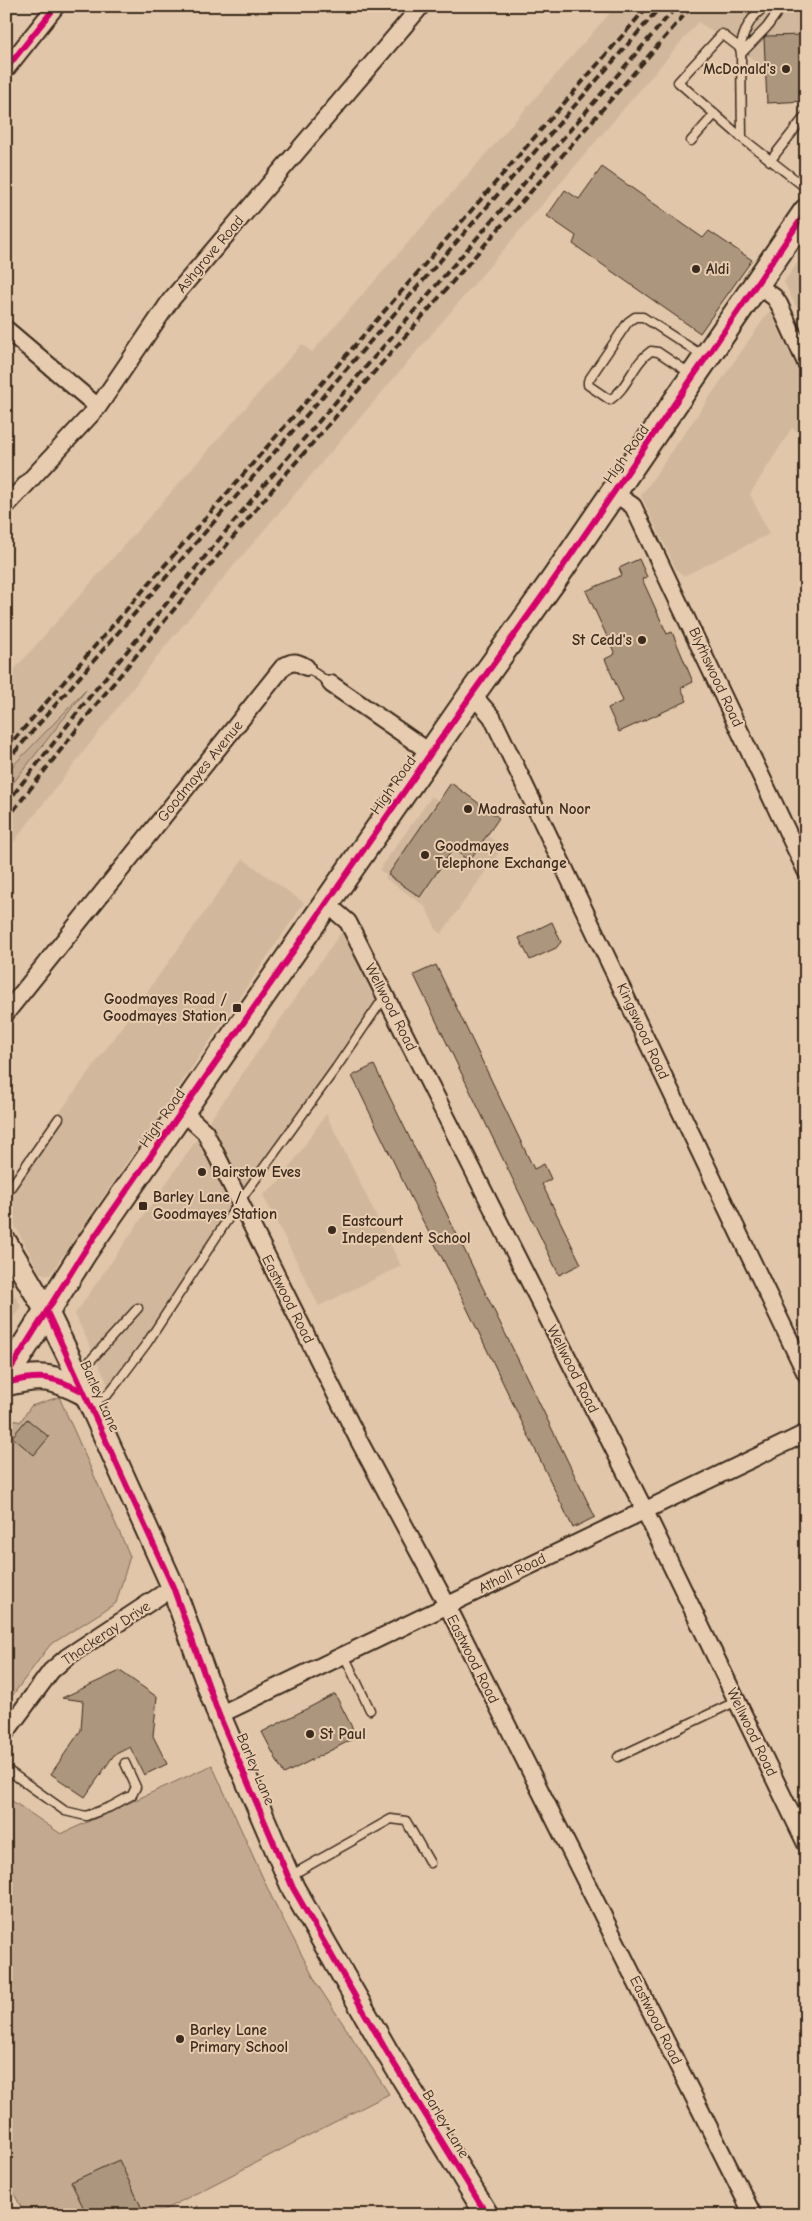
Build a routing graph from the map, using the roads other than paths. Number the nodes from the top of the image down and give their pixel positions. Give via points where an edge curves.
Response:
1 (56, 6) edge
2 (421, 6) edge
3 (770, 6) edge
4 (782, 6) edge
5 (741, 51) junction
6 (6, 69) edge
7 (715, 114) junction
8 (806, 116) edge
9 (742, 138) junction
10 (691, 141) dead end
11 (770, 161) junction
12 (806, 188) edge
13 (806, 212) edge
14 (757, 285) junction
15 (6, 329) edge
16 (806, 363) edge
17 (701, 368) junction
18 (98, 407) junction
19 (614, 493) junction
20 (6, 506) edge
21 (306, 667) joint
22 (331, 684) joint
23 (472, 694) junction
24 (431, 753) junction
25 (806, 871) edge
26 (326, 903) junction
27 (385, 996) junction
28 (6, 1013) edge
29 (182, 1111) junction
30 (59, 1118) dead end
31 (6, 1194) edge
32 (239, 1202) junction
33 (6, 1243) edge
34 (138, 1308) dead end
35 (47, 1312) junction
36 (806, 1374) edge
37 (6, 1376) edge
38 (6, 1383) edge
39 (84, 1390) junction
40 (806, 1433) edge
41 (644, 1509) junction
42 (173, 1587) junction
43 (447, 1605) junction
44 (344, 1655) junction
45 (737, 1701) junction
46 (370, 1710) dead end
47 (219, 1715) junction
48 (6, 1732) edge
49 (618, 1757) dead end
50 (125, 1764) dead end
51 (6, 1769) edge
52 (806, 1844) edge
53 (430, 1863) dead end
54 (288, 1877) junction
55 (487, 2215) edge
56 (753, 2215) edge

1 - 6 street
2 - 18 street, Ashgrove Road via 170,301
3 - 5 lane via 758,13 745,29
4 - 5 lane via 767,28
5 - 7 lane via 722,34 678,82
5 - 9 lane
7 - 9 lane
7 - 10 lane
8 - 11 lane
9 - 11 lane
11 - 12 lane
13 - 14 main road, High Road
14 - 16 street via 779,304
14 - 17 main road, High Road
15 - 18 street
17 - 17 lane via 651,351 610,400 588,386 588,381 635,316 643,318
17 - 19 main road, High Road
18 - 20 street, Ashgrove Road
19 - 23 main road, High Road
19 - 25 street, Blythswood Road via 633,506
21 - 22 lane, Goodmayes Avenue
21 - 28 street, Goodmayes Avenue via 298,662 283,667
22 - 24 street, Goodmayes Avenue
23 - 24 main road, High Road
23 - 36 street, Kingswood Road via 492,717
24 - 26 main road, High Road
26 - 27 street, Wellwood Road via 348,922
26 - 29 main road, High Road
27 - 32 lane
27 - 41 street, Wellwood Road
29 - 32 street, Eastwood Road via 205,1132
29 - 35 main road, High Road via 84,1252
30 - 31 lane
32 - 39 lane via 117,1384 108,1394
32 - 43 street, Eastwood Road via 358,1439
33 - 35 main road, Barley Lane
34 - 39 lane
35 - 37 main road, High Road
35 - 39 main road, Barley Lane
38 - 39 main road via 29,1377 46,1377
39 - 42 main road, Barley Lane
40 - 41 street, Atholl Road
41 - 43 street, Atholl Road
41 - 45 street, Wellwood Road
42 - 47 main road, Barley Lane
42 - 48 street, Thackeray Drive via 67,1657 51,1671
43 - 44 street, Atholl Road
43 - 56 street, Eastwood Road
44 - 46 lane
44 - 47 street, Atholl Road
45 - 49 lane
45 - 52 street, Wellwood Road
47 - 54 main road, Barley Lane
50 - 51 lane via 136,1787 132,1795 86,1816 65,1811
53 - 54 lane via 406,1821 391,1819
54 - 55 main road, Barley Lane via 388,2052

